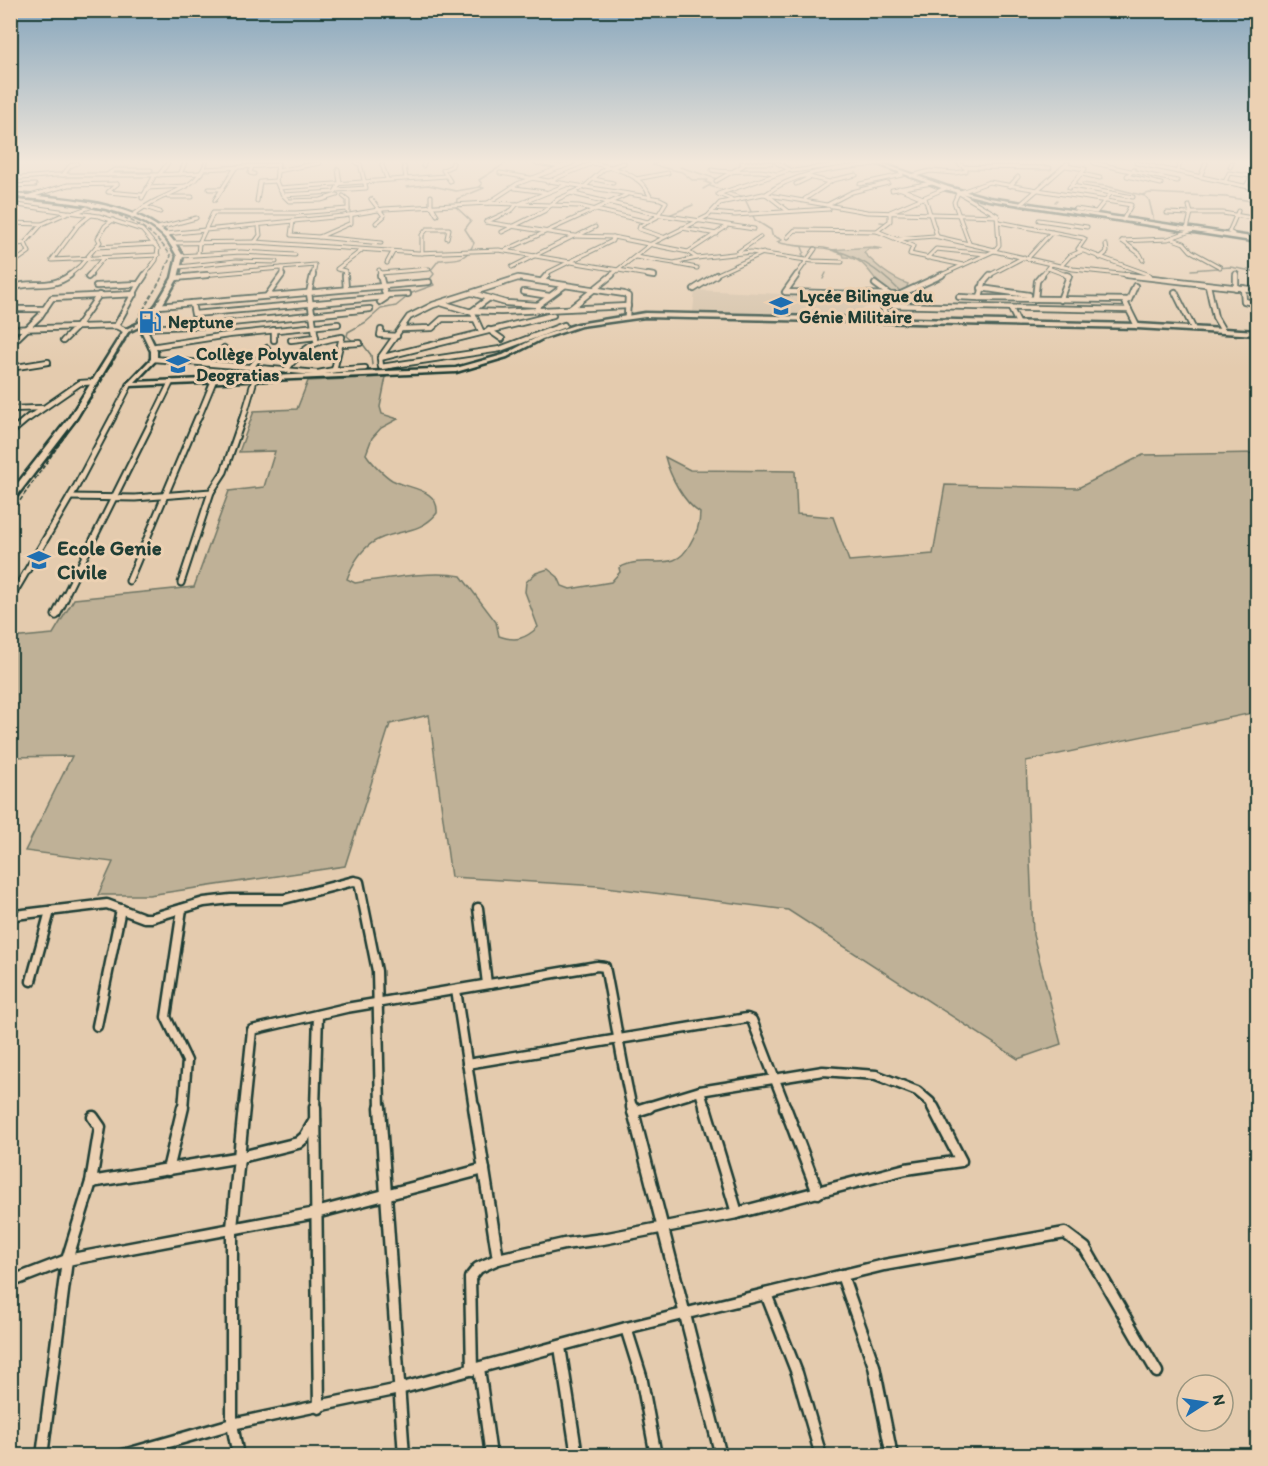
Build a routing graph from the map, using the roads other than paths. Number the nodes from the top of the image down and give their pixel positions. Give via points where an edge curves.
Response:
1 (35, 231) edge
2 (73, 231) edge
3 (103, 231) edge
4 (143, 231) edge
5 (163, 231) edge
6 (191, 231) edge
7 (204, 231) edge
8 (260, 231) edge
9 (292, 231) edge
10 (332, 231) edge
11 (425, 231) edge
12 (448, 231) edge
13 (585, 231) edge
14 (644, 231) edge
15 (674, 231) edge
16 (702, 231) edge
17 (721, 231) edge
18 (794, 231) edge
19 (878, 231) edge
20 (936, 231) edge
21 (965, 231) edge
22 (999, 231) edge
23 (1048, 231) edge
24 (1188, 231) edge
25 (1204, 231) edge
26 (1229, 231) edge
27 (542, 232) joint
28 (1052, 232) junction
29 (166, 234) junction
30 (718, 234) junction
31 (574, 236) junction
32 (937, 236) junction
33 (1232, 236) junction
34 (319, 237) junction
35 (613, 237) junction
36 (663, 237) junction
37 (760, 237) dead end
38 (788, 237) dead end
39 (447, 238) dead end
40 (1171, 238) junction
41 (897, 239) junction
42 (1257, 239) edge
43 (255, 242) junction
44 (25, 243) junction
45 (174, 243) junction
46 (199, 243) junction
47 (381, 243) dead end
48 (969, 243) junction
49 (155, 244) junction
50 (651, 244) junction
51 (10, 245) edge
52 (450, 245) dead end
53 (1106, 245) dead end
54 (96, 247) junction
55 (814, 249) dead end
56 (361, 250) junction
57 (506, 250) junction
58 (995, 250) junction
59 (484, 251) junction
60 (1082, 251) junction
61 (393, 252) junction
62 (447, 252) junction
63 (688, 252) junction
64 (422, 253) junction
65 (736, 253) junction
66 (763, 253) junction
67 (198, 254) junction
68 (986, 254) junction
69 (158, 255) junction
70 (180, 255) junction
71 (295, 255) dead end
72 (536, 255) junction
73 (635, 257) junction
74 (1026, 257) junction
75 (87, 258) junction
76 (103, 258) junction
77 (480, 258) dead end
78 (697, 258) junction
79 (927, 258) junction
80 (1100, 258) junction
81 (1143, 260) dead end
82 (572, 261) junction
83 (807, 261) junction
84 (276, 262) dead end
85 (843, 262) dead end
86 (387, 263) dead end
87 (674, 263) junction
88 (1052, 263) junction
89 (10, 265) edge
90 (963, 265) junction
91 (1061, 266) junction
92 (179, 267) junction
93 (512, 267) dead end
94 (1221, 267) dead end
95 (282, 268) junction
96 (697, 268) dead end
97 (1048, 268) junction
98 (429, 269) dead end
99 (620, 269) junction
100 (1236, 273) dead end
101 (505, 274) dead end
102 (654, 276) dead end
103 (88, 277) dead end
104 (175, 278) junction
105 (518, 278) junction
106 (1155, 279) junction
107 (487, 281) dead end
108 (542, 281) junction
109 (429, 282) dead end
110 (140, 284) junction
111 (874, 284) dead end
112 (498, 285) junction
113 (1208, 285) junction
114 (96, 286) dead end
115 (383, 286) junction
116 (564, 286) junction
117 (1135, 286) dead end
118 (981, 288) junction
119 (1236, 288) junction
120 (1243, 288) junction
121 (10, 289) edge
122 (346, 289) junction
123 (694, 289) dead end
124 (594, 290) junction
125 (1257, 290) edge
126 (524, 292) dead end
127 (1175, 292) dead end
128 (309, 293) junction
129 (472, 293) junction
130 (135, 294) junction
131 (408, 294) dead end
132 (99, 295) junction
133 (891, 295) junction
134 (897, 295) junction
135 (386, 296) junction
136 (549, 296) junction
137 (267, 297) junction
138 (959, 297) dead end
139 (255, 298) junction
140 (980, 298) junction
141 (1034, 298) junction
142 (488, 299) junction
143 (1060, 300) junction
144 (1124, 300) junction
145 (380, 302) dead end
146 (192, 303) junction
147 (424, 303) dead end
148 (441, 303) junction
149 (311, 304) junction
150 (1257, 304) edge
151 (433, 305) junction
152 (883, 305) junction
153 (159, 306) junction
154 (628, 306) junction
155 (538, 308) junction
156 (572, 308) junction
157 (10, 309) edge
158 (45, 309) junction
159 (256, 309) junction
160 (370, 309) dead end
161 (549, 309) junction
162 (1011, 309) junction
163 (1129, 310) junction
164 (472, 311) junction
165 (312, 314) junction
166 (554, 315) junction
167 (627, 317) junction
168 (474, 319) junction
169 (257, 320) junction
170 (886, 321) junction
171 (1018, 323) junction
172 (338, 324) dead end
173 (116, 326) junction
174 (142, 326) junction
175 (314, 326) junction
176 (566, 326) junction
177 (1137, 326) junction
178 (76, 328) junction
179 (1192, 328) junction
180 (10, 329) edge
181 (27, 329) junction
182 (401, 329) junction
183 (1222, 329) junction
184 (274, 330) junction
185 (381, 330) dead end
186 (489, 330) junction
187 (126, 331) junction
188 (257, 332) junction
189 (481, 332) junction
190 (1257, 333) edge
191 (397, 336) junction
192 (291, 339) dead end
193 (316, 339) junction
194 (502, 339) dead end
195 (274, 340) dead end
196 (63, 341) dead end
197 (360, 343) dead end
198 (342, 344) junction
199 (10, 345) edge
200 (151, 347) junction
201 (224, 348) dead end
202 (267, 348) dead end
203 (380, 358) junction
204 (154, 359) junction
205 (48, 362) dead end
206 (207, 363) junction
207 (251, 367) junction
208 (10, 368) edge
209 (365, 368) dead end
210 (286, 370) junction
211 (334, 370) junction
212 (255, 378) junction
213 (214, 380) junction
214 (96, 382) junction
215 (171, 382) junction
216 (130, 384) junction
217 (41, 408) junction
218 (10, 409) edge
219 (10, 433) edge
220 (211, 492) junction
221 (165, 496) junction
222 (70, 497) junction
223 (116, 498) junction
224 (11, 499) edge
225 (129, 581) dead end
226 (181, 583) dead end
227 (10, 599) edge
228 (56, 615) dead end
229 (121, 909) junction
230 (182, 909) junction
231 (478, 909) dead end
232 (50, 911) junction
233 (10, 913) edge
234 (31, 981) dead end
235 (487, 984) junction
236 (456, 990) junction
237 (378, 1004) junction
238 (318, 1015) junction
239 (97, 1026) dead end
240 (620, 1039) junction
241 (467, 1064) junction
242 (775, 1079) junction
243 (700, 1091) junction
244 (633, 1112) junction
245 (93, 1118) dead end
246 (315, 1120) junction
247 (241, 1157) junction
248 (484, 1169) junction
249 (168, 1170) junction
250 (91, 1182) junction
251 (818, 1193) junction
252 (387, 1195) junction
253 (316, 1213) junction
254 (737, 1213) junction
255 (664, 1226) junction
256 (232, 1228) junction
257 (498, 1259) junction
258 (67, 1260) junction
259 (842, 1275) junction
260 (10, 1282) edge
261 (766, 1294) junction
262 (685, 1314) junction
263 (626, 1328) junction
264 (560, 1347) junction
265 (476, 1369) junction
266 (1157, 1372) dead end
267 (399, 1389) junction
268 (319, 1408) junction
269 (231, 1424) junction
270 (42, 1455) edge
271 (120, 1455) edge
272 (238, 1455) edge
273 (404, 1455) edge
274 (491, 1455) edge
275 (577, 1455) edge
276 (656, 1455) edge
277 (721, 1455) edge
278 (820, 1455) edge
279 (892, 1455) edge

1 - 44 street
2 - 75 street via 52,259
3 - 54 street
4 - 49 street
5 - 29 main road
6 - 29 street
7 - 46 street
8 - 43 street
9 - 34 street via 291,235
10 - 34 street
11 - 64 street
12 - 39 street
13 - 31 street
14 - 36 street
15 - 36 street
16 - 30 street
17 - 30 street
18 - 38 street
19 - 41 street
20 - 32 street
21 - 48 street
22 - 58 street
23 - 28 street
24 - 40 street
25 - 33 main road
26 - 33 street
27 - 31 street
27 - 57 street
28 - 60 street via 1084,238 1077,248
28 - 74 street
29 - 45 main road
30 - 63 street
31 - 35 street
31 - 72 street
32 - 41 street
32 - 48 street
33 - 42 main road
34 - 47 street
35 - 50 street
35 - 82 street
36 - 50 street
37 - 65 street
40 - 81 street via 1122,241
40 - 94 street
41 - 79 street via 913,246 909,254
43 - 46 street
43 - 56 street
44 - 51 street
44 - 89 street via 30,250
45 - 46 street
45 - 70 main road
46 - 67 street
48 - 58 street
49 - 54 street
49 - 69 street
50 - 63 street
50 - 73 street
52 - 62 street
53 - 80 street via 1107,252
54 - 75 street
55 - 83 street
56 - 61 street
56 - 122 street via 337,269 345,271
57 - 59 street
57 - 72 street
58 - 68 street
58 - 74 street
59 - 62 street
59 - 77 street
60 - 80 street
60 - 91 street
61 - 64 street
61 - 86 street
62 - 64 street
63 - 78 street
65 - 66 street
65 - 78 street
66 - 83 street
66 - 123 street
67 - 70 street
67 - 71 street
68 - 79 street via 936,249
68 - 90 street
69 - 76 street
69 - 110 street
70 - 92 main road
72 - 82 street
72 - 93 street
73 - 87 street
73 - 99 street
74 - 88 street
74 - 118 street via 1001,267
75 - 76 street
75 - 121 street via 60,283 18,284
76 - 103 street
78 - 87 street
79 - 90 street
80 - 106 street
82 - 99 street
82 - 108 street via 549,272
83 - 85 street
83 - 133 street via 785,292
84 - 92 street via 236,261
87 - 96 street
88 - 91 street
88 - 97 street
90 - 134 street
91 - 106 street
92 - 104 main road
95 - 104 street
95 - 128 street via 315,265
95 - 137 street via 282,277
97 - 141 street via 1038,278
97 - 143 street via 1069,276
98 - 115 street via 380,272
99 - 102 street
99 - 124 street
100 - 119 street
101 - 105 street
104 - 153 main road
105 - 108 street
105 - 112 street
106 - 113 street
107 - 112 street
108 - 116 street
109 - 115 street
110 - 114 street
110 - 130 street
111 - 133 street
112 - 129 street
113 - 119 street
113 - 183 street
115 - 122 street
115 - 135 street
116 - 124 street
116 - 136 street
117 - 144 street via 1128,300
118 - 140 street
118 - 141 street
119 - 120 street
120 - 125 street
120 - 150 street via 1244,301
122 - 128 street
124 - 154 street via 626,294
124 - 156 street
126 - 136 street
127 - 179 street
128 - 137 street
128 - 149 street
129 - 142 street
129 - 148 street
130 - 132 street
130 - 173 street
131 - 135 street
132 - 158 street via 53,297
132 - 178 street
133 - 134 street
134 - 152 street
135 - 145 street
135 - 149 street
136 - 155 street
137 - 139 street
138 - 140 street
139 - 146 street
139 - 159 street
140 - 141 street
141 - 143 street
142 - 155 street
142 - 164 street
143 - 144 street
144 - 163 street
146 - 153 street
146 - 159 street via 194,314
147 - 151 street
148 - 151 street
148 - 164 street
149 - 159 street
149 - 165 street
151 - 182 street via 409,317
152 - 162 street
152 - 170 street
153 - 174 main road
154 - 156 street
154 - 167 street
155 - 161 street
155 - 164 street
156 - 161 street
157 - 158 street
158 - 181 street
159 - 169 street
160 - 165 street
161 - 166 street
162 - 163 street
162 - 171 street
163 - 177 street
164 - 168 street
165 - 169 street
165 - 175 street
166 - 176 street
166 - 186 street
167 - 170 main road
167 - 176 main road
168 - 182 street via 442,319 431,329
168 - 189 street
169 - 174 street
169 - 188 street
170 - 171 main road
171 - 177 main road
172 - 175 street
173 - 178 street
173 - 187 street
174 - 187 main road
174 - 200 main road
175 - 184 street
175 - 193 street
176 - 203 street via 503,348 461,356 381,368
176 - 212 main road via 505,356 460,369
177 - 179 main road
178 - 181 street
178 - 196 street
179 - 183 main road
180 - 181 street
181 - 199 street
182 - 191 street
183 - 190 main road
184 - 188 street
184 - 195 street
185 - 191 street via 380,335
186 - 189 street
186 - 194 street
187 - 214 main road
188 - 200 street
189 - 203 street
191 - 203 street
192 - 193 street
193 - 198 street via 342,337
193 - 210 street
197 - 198 street
198 - 211 street
200 - 204 main road
201 - 206 street
202 - 207 street
204 - 206 street
204 - 216 main road
205 - 208 street
206 - 207 street
207 - 210 street
209 - 211 street
210 - 211 street
212 - 213 main road
212 - 220 street via 227,461
213 - 215 main road
213 - 221 street
214 - 217 street via 80,383
214 - 224 main road
215 - 216 main road
215 - 223 street
216 - 222 street
217 - 218 street
217 - 219 street
220 - 221 street
220 - 226 street
221 - 223 street
221 - 225 street
222 - 223 street
222 - 227 street
223 - 228 street
229 - 230 street via 144,918
229 - 232 street via 98,904
229 - 239 street
230 - 237 street via 212,901 299,897 357,880 376,964
230 - 249 street via 166,1017 168,1029 187,1061 182,1115
231 - 235 street
232 - 233 street
232 - 234 street
235 - 236 street
235 - 240 street via 601,966 605,968
236 - 237 street
236 - 241 street
237 - 238 street
237 - 252 street
238 - 246 street
238 - 247 street via 252,1030
240 - 241 street
240 - 242 street via 747,1018 754,1022
240 - 244 street via 619,1052
241 - 248 street
242 - 243 street
242 - 251 street
242 - 251 street via 830,1070 885,1076 917,1091 930,1102 961,1158 959,1162 906,1169
243 - 244 street
243 - 254 street
244 - 255 street
245 - 250 street via 100,1127
246 - 247 street via 298,1143
246 - 253 street
247 - 249 street
247 - 256 street
248 - 252 street
248 - 257 street
249 - 250 street
250 - 258 street
251 - 254 street
252 - 253 street
252 - 267 street
253 - 256 street
253 - 268 street
254 - 255 street
255 - 257 street
255 - 262 street
256 - 258 street
256 - 269 street
257 - 265 street via 478,1268 470,1278
258 - 260 street
258 - 270 street
259 - 261 street
259 - 266 street via 1065,1233 1085,1248
259 - 279 street via 874,1366
261 - 262 street
261 - 278 street via 797,1373
262 - 263 street
262 - 277 street
263 - 264 street
263 - 276 street via 641,1377
264 - 265 street
264 - 275 street
265 - 267 street
265 - 274 street
267 - 268 street
267 - 273 street
268 - 269 street
269 - 271 street
269 - 272 street

